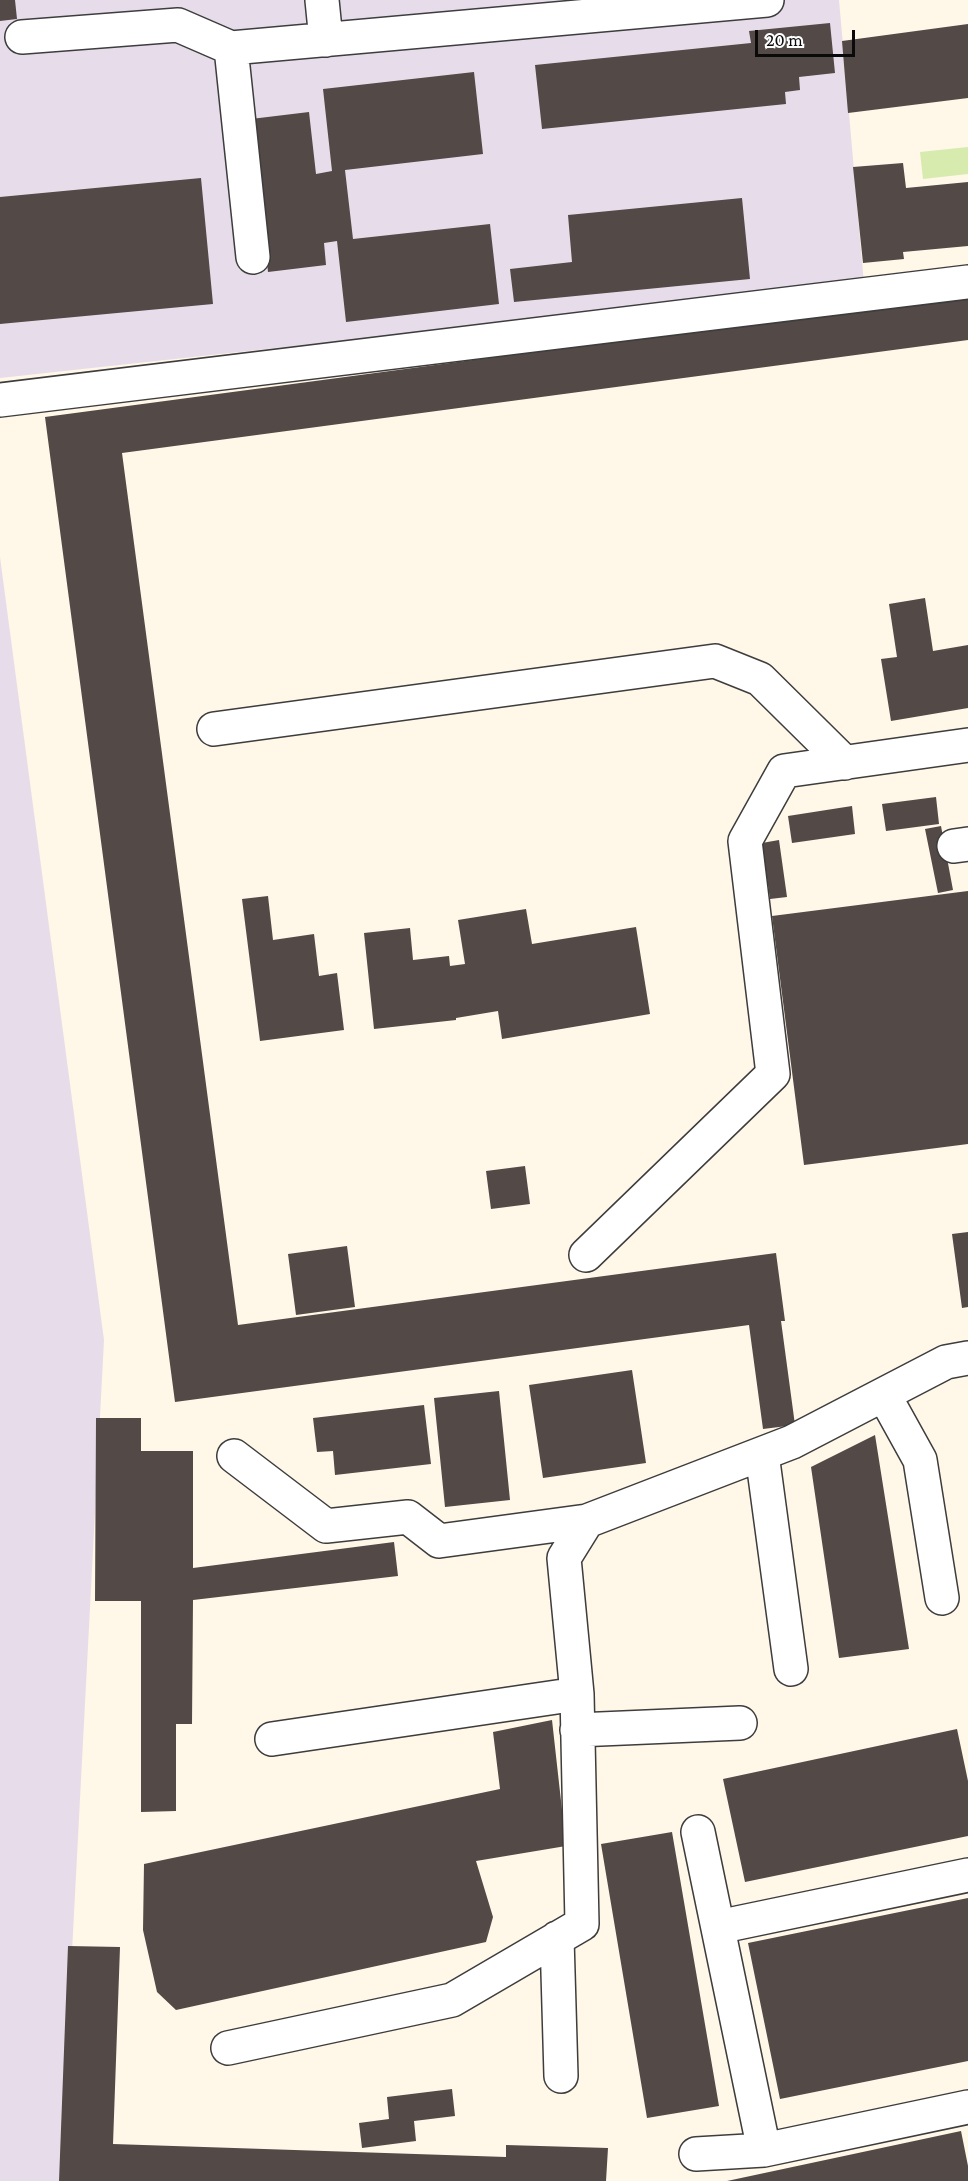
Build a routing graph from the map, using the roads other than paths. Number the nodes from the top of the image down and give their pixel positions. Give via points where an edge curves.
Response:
1 (322, 0) edge
2 (767, 0) edge
3 (22, 37) dead end
4 (326, 40) junction
5 (231, 48) junction
6 (253, 257) dead end
7 (968, 282) edge
8 (0, 400) edge
9 (214, 729) dead end
10 (968, 745) edge
11 (845, 763) junction
12 (586, 1255) dead end
13 (968, 1358) edge
14 (884, 1395) junction
15 (762, 1454) junction
16 (234, 1456) dead end
17 (587, 1521) junction
18 (942, 1598) dead end
19 (791, 1668) dead end
20 (577, 1694) junction
21 (740, 1723) dead end
22 (577, 1730) junction
23 (272, 1739) dead end
24 (698, 1832) dead end
25 (968, 1875) edge
26 (717, 1927) junction
27 (556, 1938) junction
28 (228, 2048) dead end
29 (561, 2076) dead end
30 (968, 2107) edge
31 (764, 2150) junction
32 (696, 2154) dead end

1 - 4 lane
2 - 4 lane
3 - 5 lane via 178,25
4 - 5 lane
5 - 6 lane
7 - 8 lane
9 - 11 lane via 716,661 760,680
10 - 11 lane
11 - 12 lane via 784,771 745,841 773,1074
13 - 14 lane via 946,1362
14 - 15 lane
14 - 18 lane via 920,1461
15 - 17 lane
15 - 19 lane
16 - 17 lane via 326,1526 408,1517 439,1541
17 - 20 lane via 564,1558
20 - 22 lane
20 - 23 lane
21 - 22 lane
22 - 27 lane via 582,1924
24 - 26 lane
25 - 26 lane
26 - 31 lane
27 - 28 lane via 452,2000
27 - 29 lane
30 - 31 lane
31 - 32 lane

